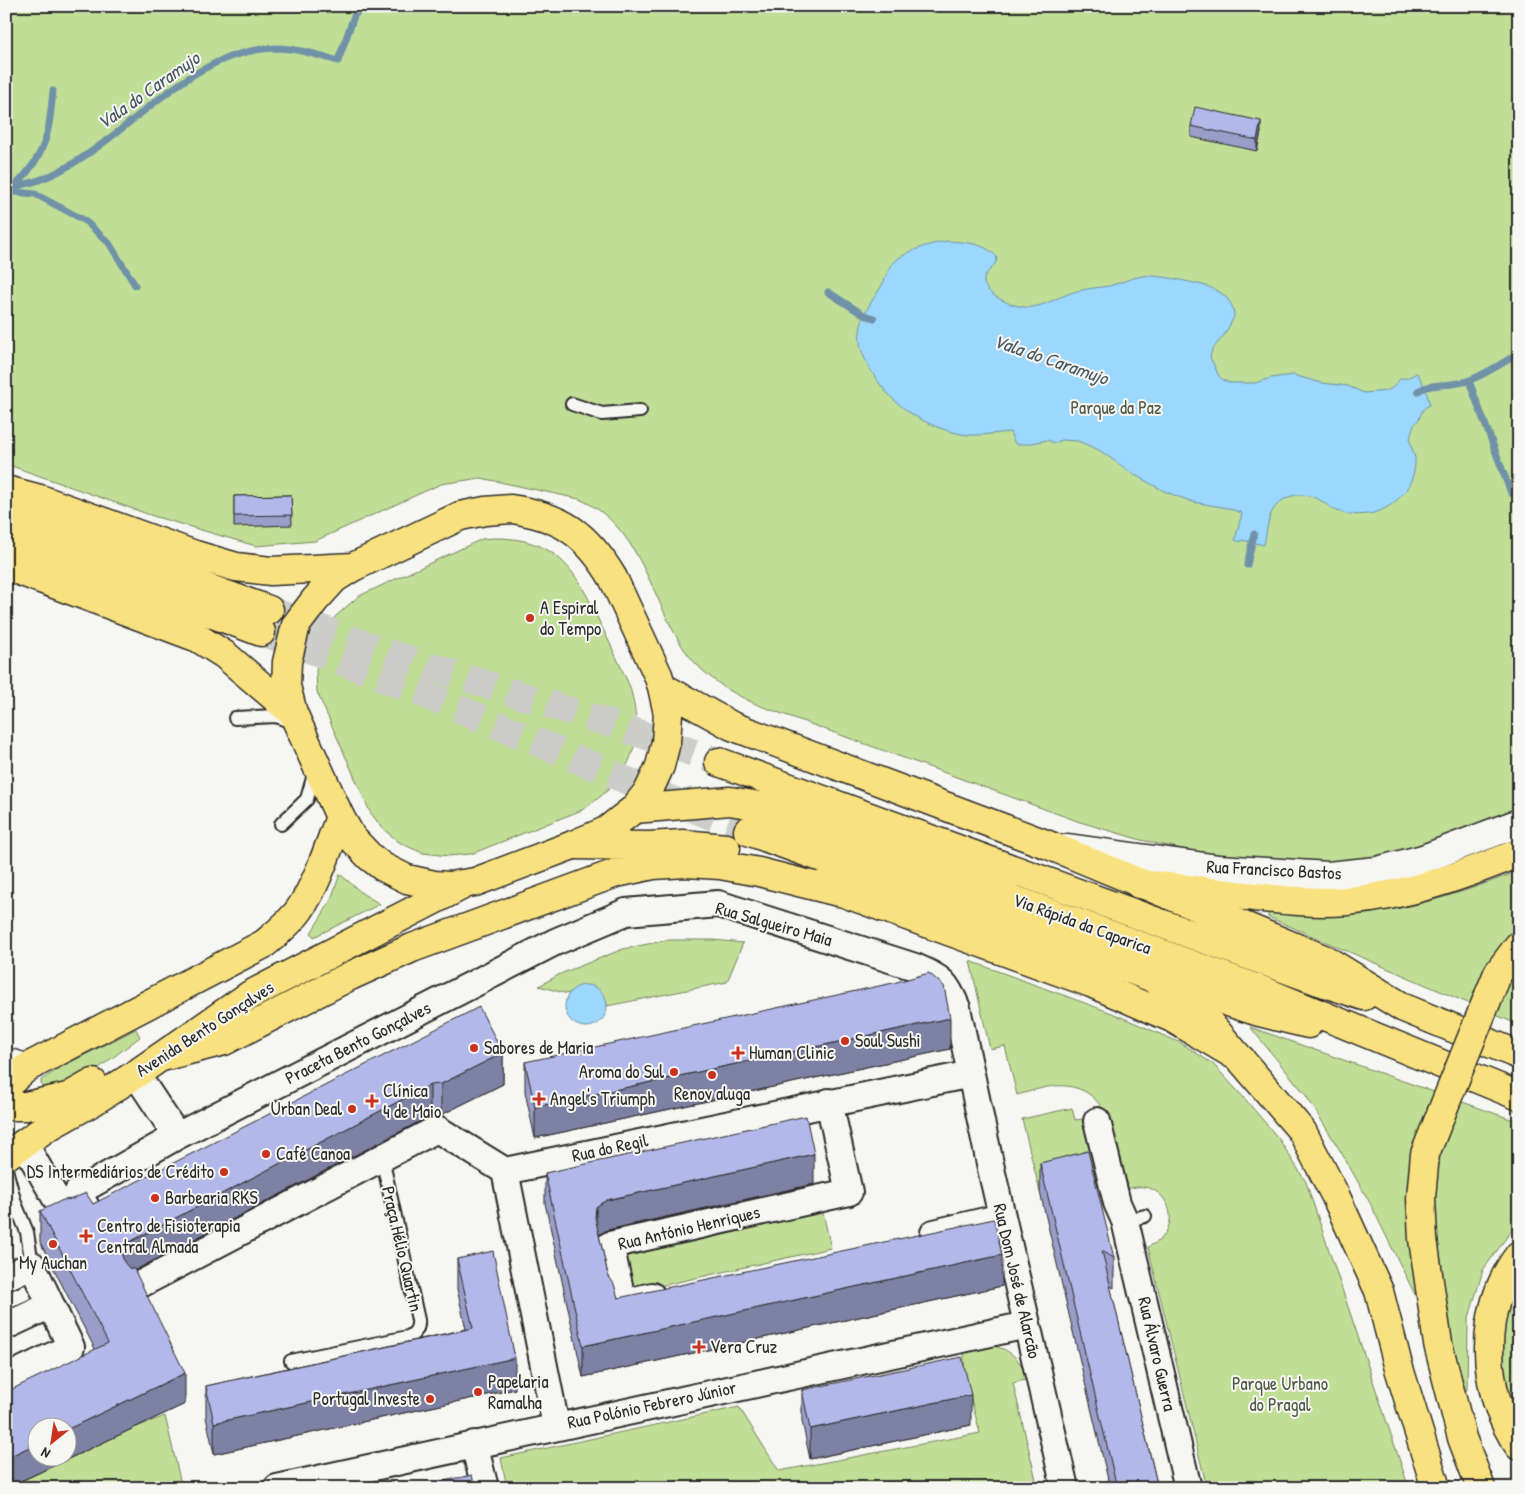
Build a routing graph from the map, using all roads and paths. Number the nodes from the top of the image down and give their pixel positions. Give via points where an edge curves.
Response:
1 (572, 404) dead end
2 (640, 411) dead end
3 (6, 490) edge
4 (6, 513) edge
5 (6, 538) edge
6 (6, 566) edge
7 (353, 567) junction
8 (662, 686) junction
9 (235, 718) dead end
10 (295, 718) junction
11 (719, 762) tunnel mouth
12 (317, 766) junction
13 (634, 809) junction
14 (340, 817) junction
15 (1519, 823) edge
16 (282, 824) dead end
17 (748, 831) tunnel mouth
18 (573, 845) junction
19 (1052, 846) junction
20 (1519, 853) edge
21 (463, 884) junction
22 (1139, 884) junction
23 (838, 892) junction
24 (1519, 945) edge
25 (1151, 977) junction
26 (458, 992) joint
27 (250, 995) junction
28 (1404, 1008) junction
29 (1394, 1045) junction
30 (1519, 1055) edge
31 (162, 1057) junction
32 (1241, 1059) junction
33 (16, 1065) edge
34 (136, 1074) junction
35 (971, 1074) junction
36 (6, 1086) edge
37 (1519, 1096) edge
38 (829, 1102) junction
39 (6, 1106) edge
40 (1097, 1121) dead end
41 (177, 1136) junction
42 (15, 1150) edge
43 (382, 1158) junction
44 (6, 1169) edge
45 (505, 1171) junction
46 (1002, 1217) junction
47 (907, 1239) edge
48 (1519, 1255) edge
49 (32, 1265) junction
50 (6, 1277) edge
51 (137, 1286) edge
52 (679, 1290) edge
53 (63, 1314) junction
54 (1026, 1325) junction
55 (6, 1326) edge
56 (291, 1361) dead end
57 (6, 1378) edge
58 (556, 1426) junction
59 (474, 1444) junction
60 (1519, 1446) edge
61 (277, 1488) edge
62 (485, 1488) edge
63 (1065, 1488) edge
64 (1188, 1488) edge
65 (1436, 1488) edge
66 (1481, 1488) edge

1 - 2 lane via 602,414
3 - 7 main road via 236,568 271,571
4 - 5 main road via 265,621
6 - 10 main road via 198,638 225,654
7 - 8 main road via 460,516 511,509 551,518 580,536 606,566
7 - 10 main road via 334,579 296,625 287,662 286,686
8 - 13 main road via 668,714 666,742 649,790
8 - 19 main road via 732,726
9 - 10 lane
10 - 12 main road
11 - 28 main road via 1318,981
12 - 14 main road
12 - 16 lane via 307,799
13 - 18 main road via 606,832
13 - 29 main road, Via Rápida da Caparica via 730,801 759,806 1217,973
14 - 21 main road via 352,838 388,870 434,885
14 - 33 main road via 314,884 300,909 264,944 201,978
15 - 19 street, Rua Francisco Bastos via 1423,859 1377,871 1328,876 1219,869
17 - 25 main road
18 - 21 main road
18 - 23 main road via 720,846 764,859
19 - 22 main road
20 - 22 main road via 1427,885 1346,901 1285,900
21 - 27 main road, Avenida Bento Gonçalves
22 - 28 main road via 1326,960
23 - 31 main road via 720,865 653,865 616,873 412,948 224,1041
23 - 32 main road via 1091,983 1172,1018
24 - 66 main road, bridge via 1498,974 1425,1154 1421,1198 1423,1239 1438,1344 1462,1438
25 - 29 main road via 1259,1012
25 - 32 main road via 1199,1011
26 - 35 street, Rua Salgueiro Maia via 555,942 626,912 718,904 915,967 940,979 949,989 957,1008
26 - 41 street, Praceta Bento Gonçalves
27 - 31 main road, Avenida Bento Gonçalves
27 - 39 main road via 184,1023 68,1097 26,1106
28 - 30 main road
29 - 37 main road, Via Rápida da Caparica
31 - 34 main road, Avenida Bento Gonçalves
32 - 65 main road via 1302,1132 1379,1291
33 - 36 main road
34 - 41 street
34 - 42 main road, Avenida Bento Gonçalves
35 - 38 street, Rua do Regil
35 - 46 street, Rua Dom José de Alarcão
38 - 45 street, Rua do Regil
38 - 52 street, Rua António Henriques via 850,1192 610,1245 623,1303
40 - 64 street, Rua Álvaro Guerra via 1116,1203 1135,1218
41 - 42 street, Praceta Bento Gonçalves via 78,1192 86,1207 66,1216
43 - 45 street, Praça Hélio Quartin via 437,1129
43 - 51 street, Praça Hélio Quartin
43 - 56 lane, Praça Hélio Quartin via 418,1320 417,1328 408,1337
44 - 49 lane via 27,1232
45 - 58 street
46 - 47 street
46 - 54 street, Rua Dom José de Alarcão
48 - 60 main road via 1498,1294 1490,1322 1488,1354 1498,1407
49 - 50 street
49 - 53 street
53 - 55 street
53 - 57 street via 71,1347
54 - 58 street, Rua Polónio Febrero Júnior
54 - 63 street, Rua Dom José de Alarcão
58 - 59 street, Rua Polónio Febrero Júnior
59 - 61 street, Rua Polónio Febrero Júnior
59 - 62 street

